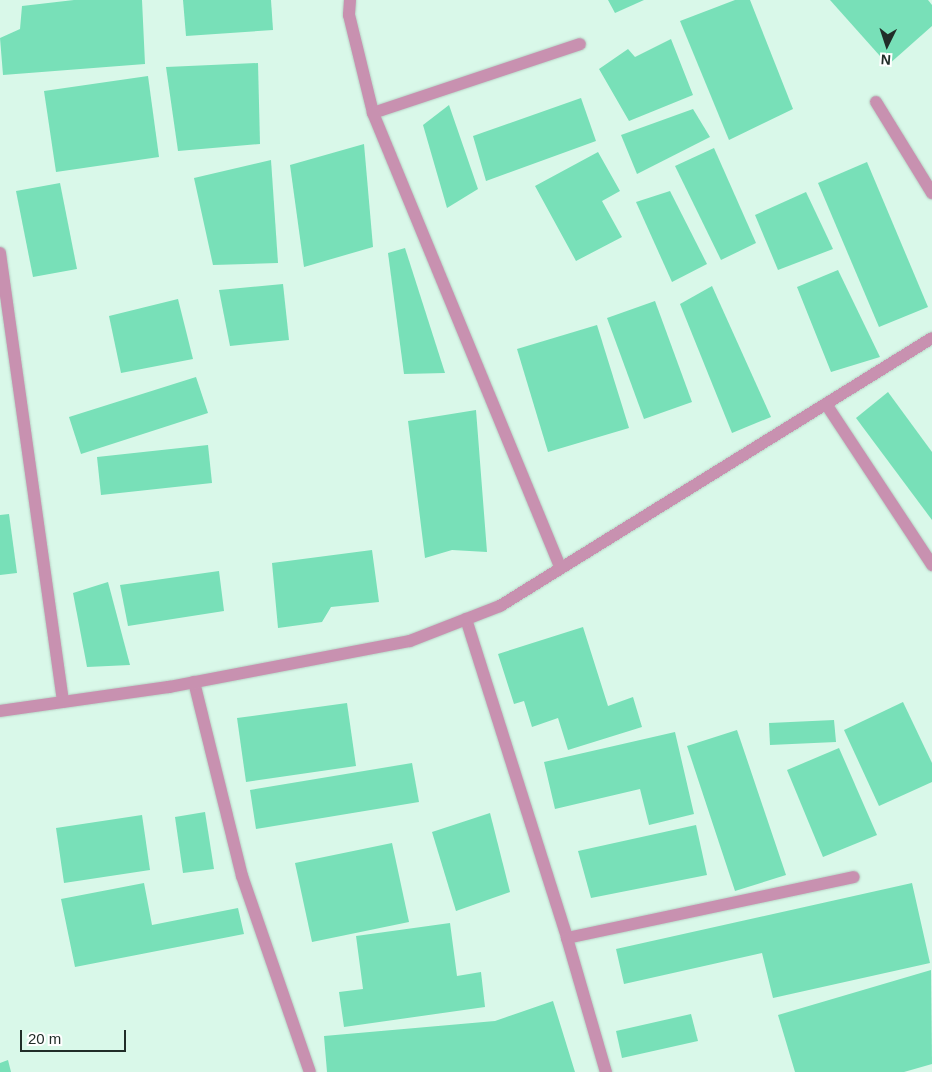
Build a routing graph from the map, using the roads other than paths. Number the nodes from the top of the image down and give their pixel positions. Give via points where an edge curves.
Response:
1 (350, 0) edge
2 (580, 44) dead end
3 (876, 102) dead end
4 (373, 113) junction
5 (932, 193) edge
6 (0, 253) edge
7 (932, 338) edge
8 (826, 404) junction
9 (932, 565) edge
10 (560, 566) junction
11 (466, 620) junction
12 (194, 682) junction
13 (63, 702) junction
14 (0, 711) edge
15 (854, 877) dead end
16 (567, 938) junction
17 (310, 1072) edge
18 (606, 1072) edge

1 - 4 street via 349,15
2 - 4 street
3 - 5 street
4 - 10 street
6 - 13 street
7 - 8 street
8 - 9 street
8 - 10 street
10 - 11 street via 500,606
11 - 12 street via 410,641
11 - 16 street
12 - 13 street
12 - 17 street via 242,876
13 - 14 street
15 - 16 street
16 - 18 street

